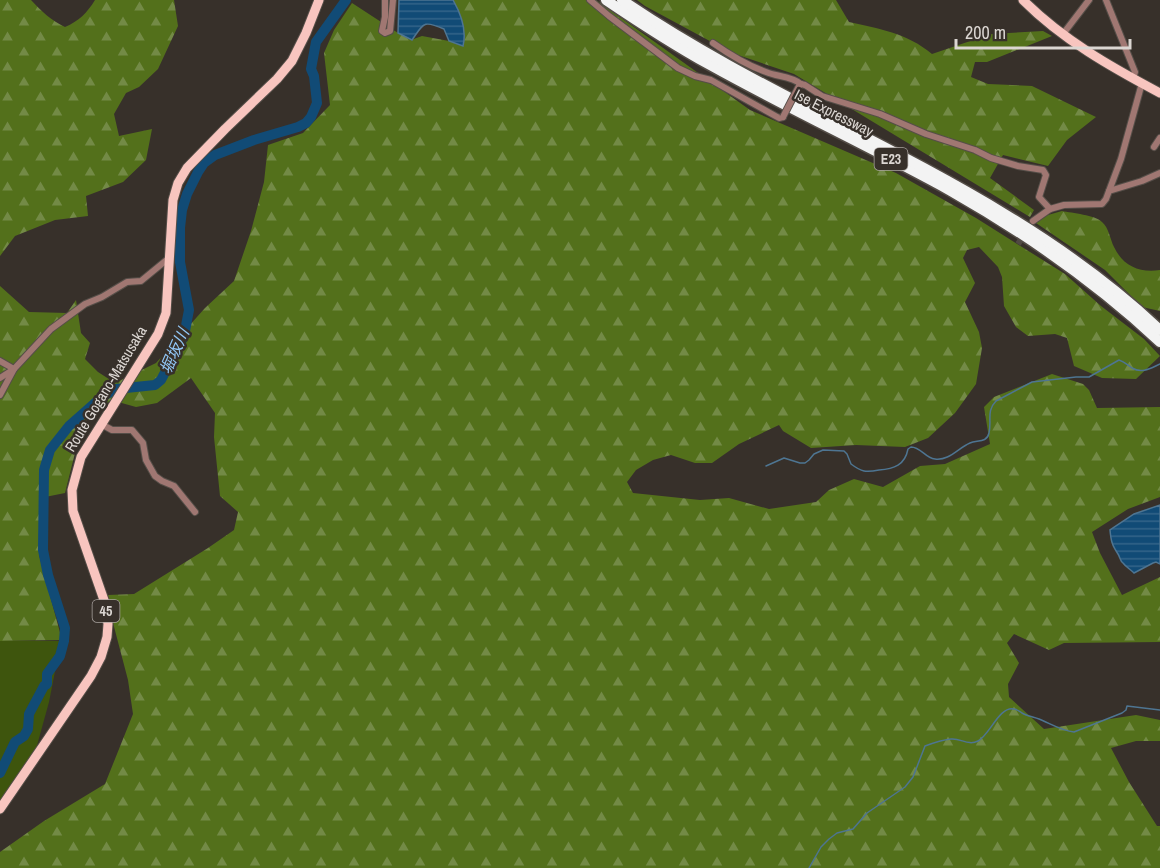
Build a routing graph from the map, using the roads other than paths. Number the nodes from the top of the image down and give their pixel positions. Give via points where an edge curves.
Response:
1 (319, 0) edge
2 (385, 0) edge
3 (393, 0) edge
4 (590, 0) edge
5 (606, 0) edge
6 (622, 0) edge
7 (1023, 0) edge
8 (1089, 0) edge
9 (1106, 0) edge
10 (1063, 34) junction
11 (713, 43) dead end
12 (1137, 81) junction
13 (800, 85) junction
14 (1160, 93) edge
15 (1160, 138) edge
16 (1154, 147) dead end
17 (1160, 173) edge
18 (1109, 191) junction
19 (1050, 209) junction
20 (1033, 221) tunnel mouth
21 (170, 258) junction
22 (1160, 330) edge
23 (1160, 342) edge
24 (0, 361) edge
25 (14, 369) junction
26 (0, 378) edge
27 (0, 395) edge
28 (101, 424) junction
29 (195, 512) dead end
30 (0, 809) edge

1 - 21 main road, Route Gogano-Matsusaka / 45 via 292,62 187,168 178,183 173,200
2 - 3 street via 385,33 390,30
4 - 13 street, bridge via 678,68 711,80 779,118
5 - 23 highway, Ise Expressway / E23 via 711,66 984,210 1077,273
6 - 22 highway, Ise Expressway / E23 via 715,58 988,203 1083,266
7 - 10 main road
8 - 10 street
9 - 12 street
10 - 12 main road
11 - 13 street via 741,61 791,78
12 - 14 main road
12 - 18 street via 1121,159
13 - 19 street via 992,158 1043,170 1046,175 1039,197
15 - 16 street
17 - 18 street
18 - 19 street via 1102,204
19 - 20 street
21 - 25 street via 141,281 126,282 86,304 51,329
21 - 28 main road, Route Gogano-Matsusaka / 45 via 166,313 158,334
24 - 25 street
25 - 26 street
25 - 27 street
28 - 29 street via 112,430 132,430 143,443 155,476 174,486
28 - 30 main road, Route Gogano-Matsusaka / 45 via 81,457 72,490 73,511 105,603 108,624 101,657

